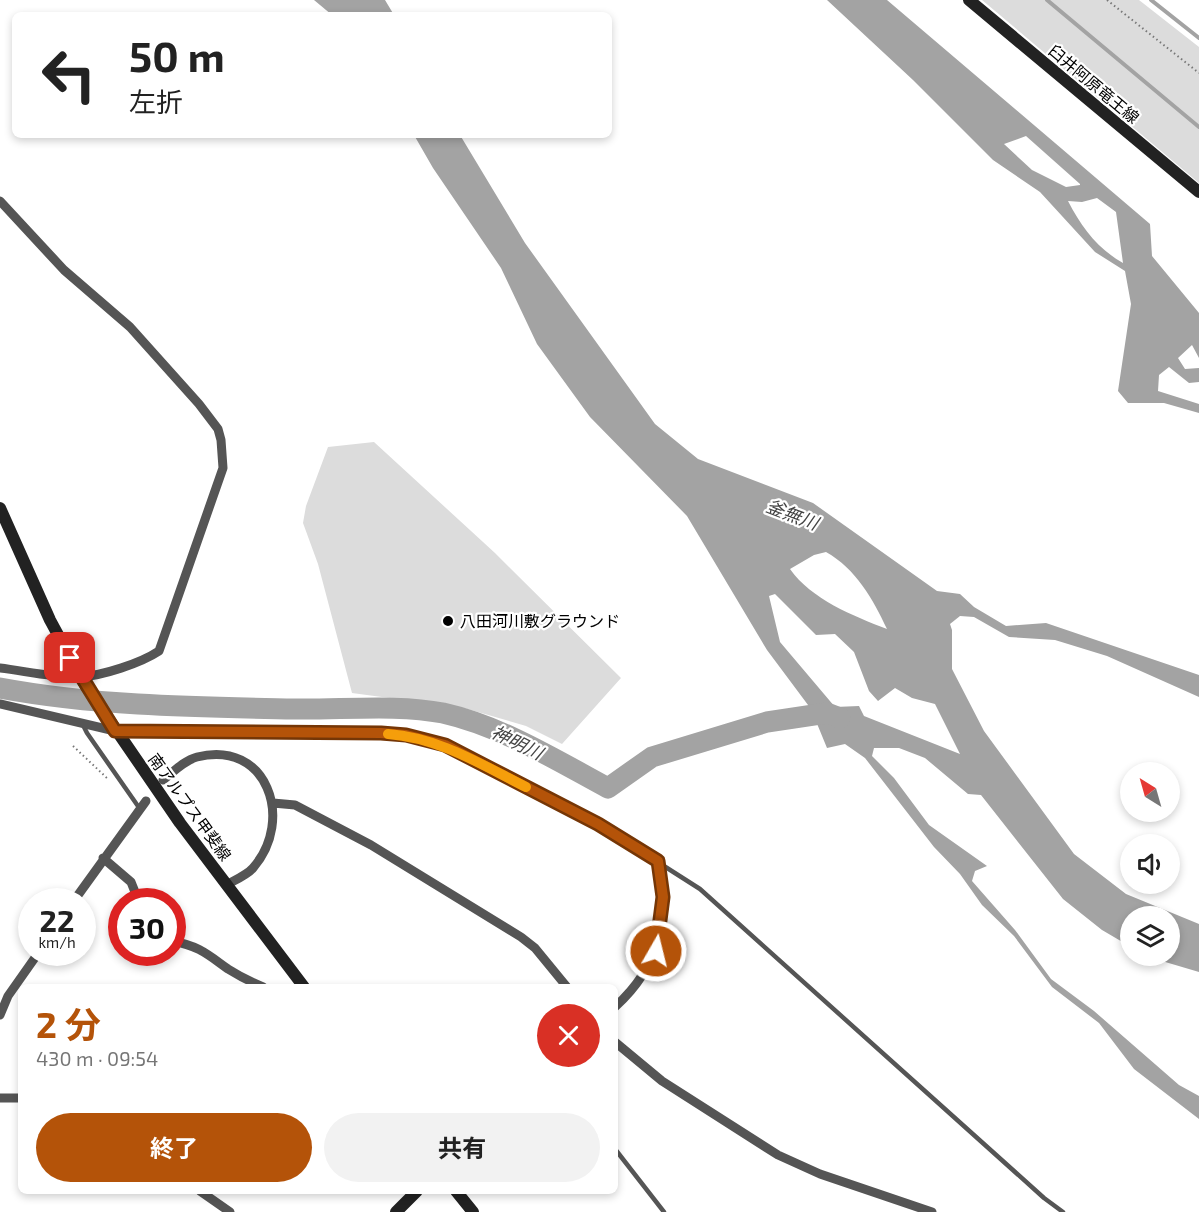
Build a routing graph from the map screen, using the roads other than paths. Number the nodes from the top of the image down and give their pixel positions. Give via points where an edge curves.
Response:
1 (969, 0) edge
2 (1199, 192) edge
3 (0, 201) edge
4 (1, 510) edge
5 (0, 668) edge
6 (82, 680) junction
7 (0, 704) edge
8 (83, 725) junction
9 (115, 731) junction
10 (163, 780) dead end
11 (273, 803) junction
12 (143, 805) joint
13 (103, 858) junction
14 (658, 861) junction
15 (226, 885) junction
16 (83, 888) edge
17 (133, 888) edge
18 (186, 944) edge
19 (29, 966) edge
20 (257, 984) edge
21 (302, 984) edge
22 (565, 984) edge
23 (618, 1004) edge
24 (0, 1015) edge
25 (618, 1044) edge
26 (0, 1098) edge
27 (18, 1098) edge
28 (618, 1153) edge
29 (204, 1194) edge
30 (414, 1194) edge
31 (458, 1194) edge
32 (230, 1212) edge
33 (396, 1212) edge
34 (473, 1212) edge
35 (664, 1212) edge
36 (932, 1212) edge
37 (1063, 1212) edge

1 - 2 main road, 臼井阿原竜王線
3 - 6 street via 64,270 130,327 199,404 218,429 221,440 223,468 159,651 149,658
4 - 6 main road, 南アルプス甲斐線 via 50,620
5 - 6 street
6 - 9 main road, 南アルプス甲斐線
7 - 8 street
8 - 9 street
8 - 12 lane
9 - 14 lane via 381,733 426,740 445,745 598,824
9 - 15 main road, 南アルプス甲斐線
10 - 11 street via 195,757 233,757 257,772
11 - 15 street via 274,828 266,849 252,870
11 - 22 street via 296,805 352,835 521,937
12 - 13 street
13 - 16 street
13 - 17 street
14 - 23 street via 663,897 656,951 647,970
14 - 37 lane via 700,889
15 - 21 main road, 南アルプス甲斐線
18 - 20 street via 208,952
19 - 24 street
25 - 36 street via 662,1081 778,1155 820,1174
26 - 27 street
28 - 35 lane
29 - 32 street
30 - 33 main road
31 - 34 main road

